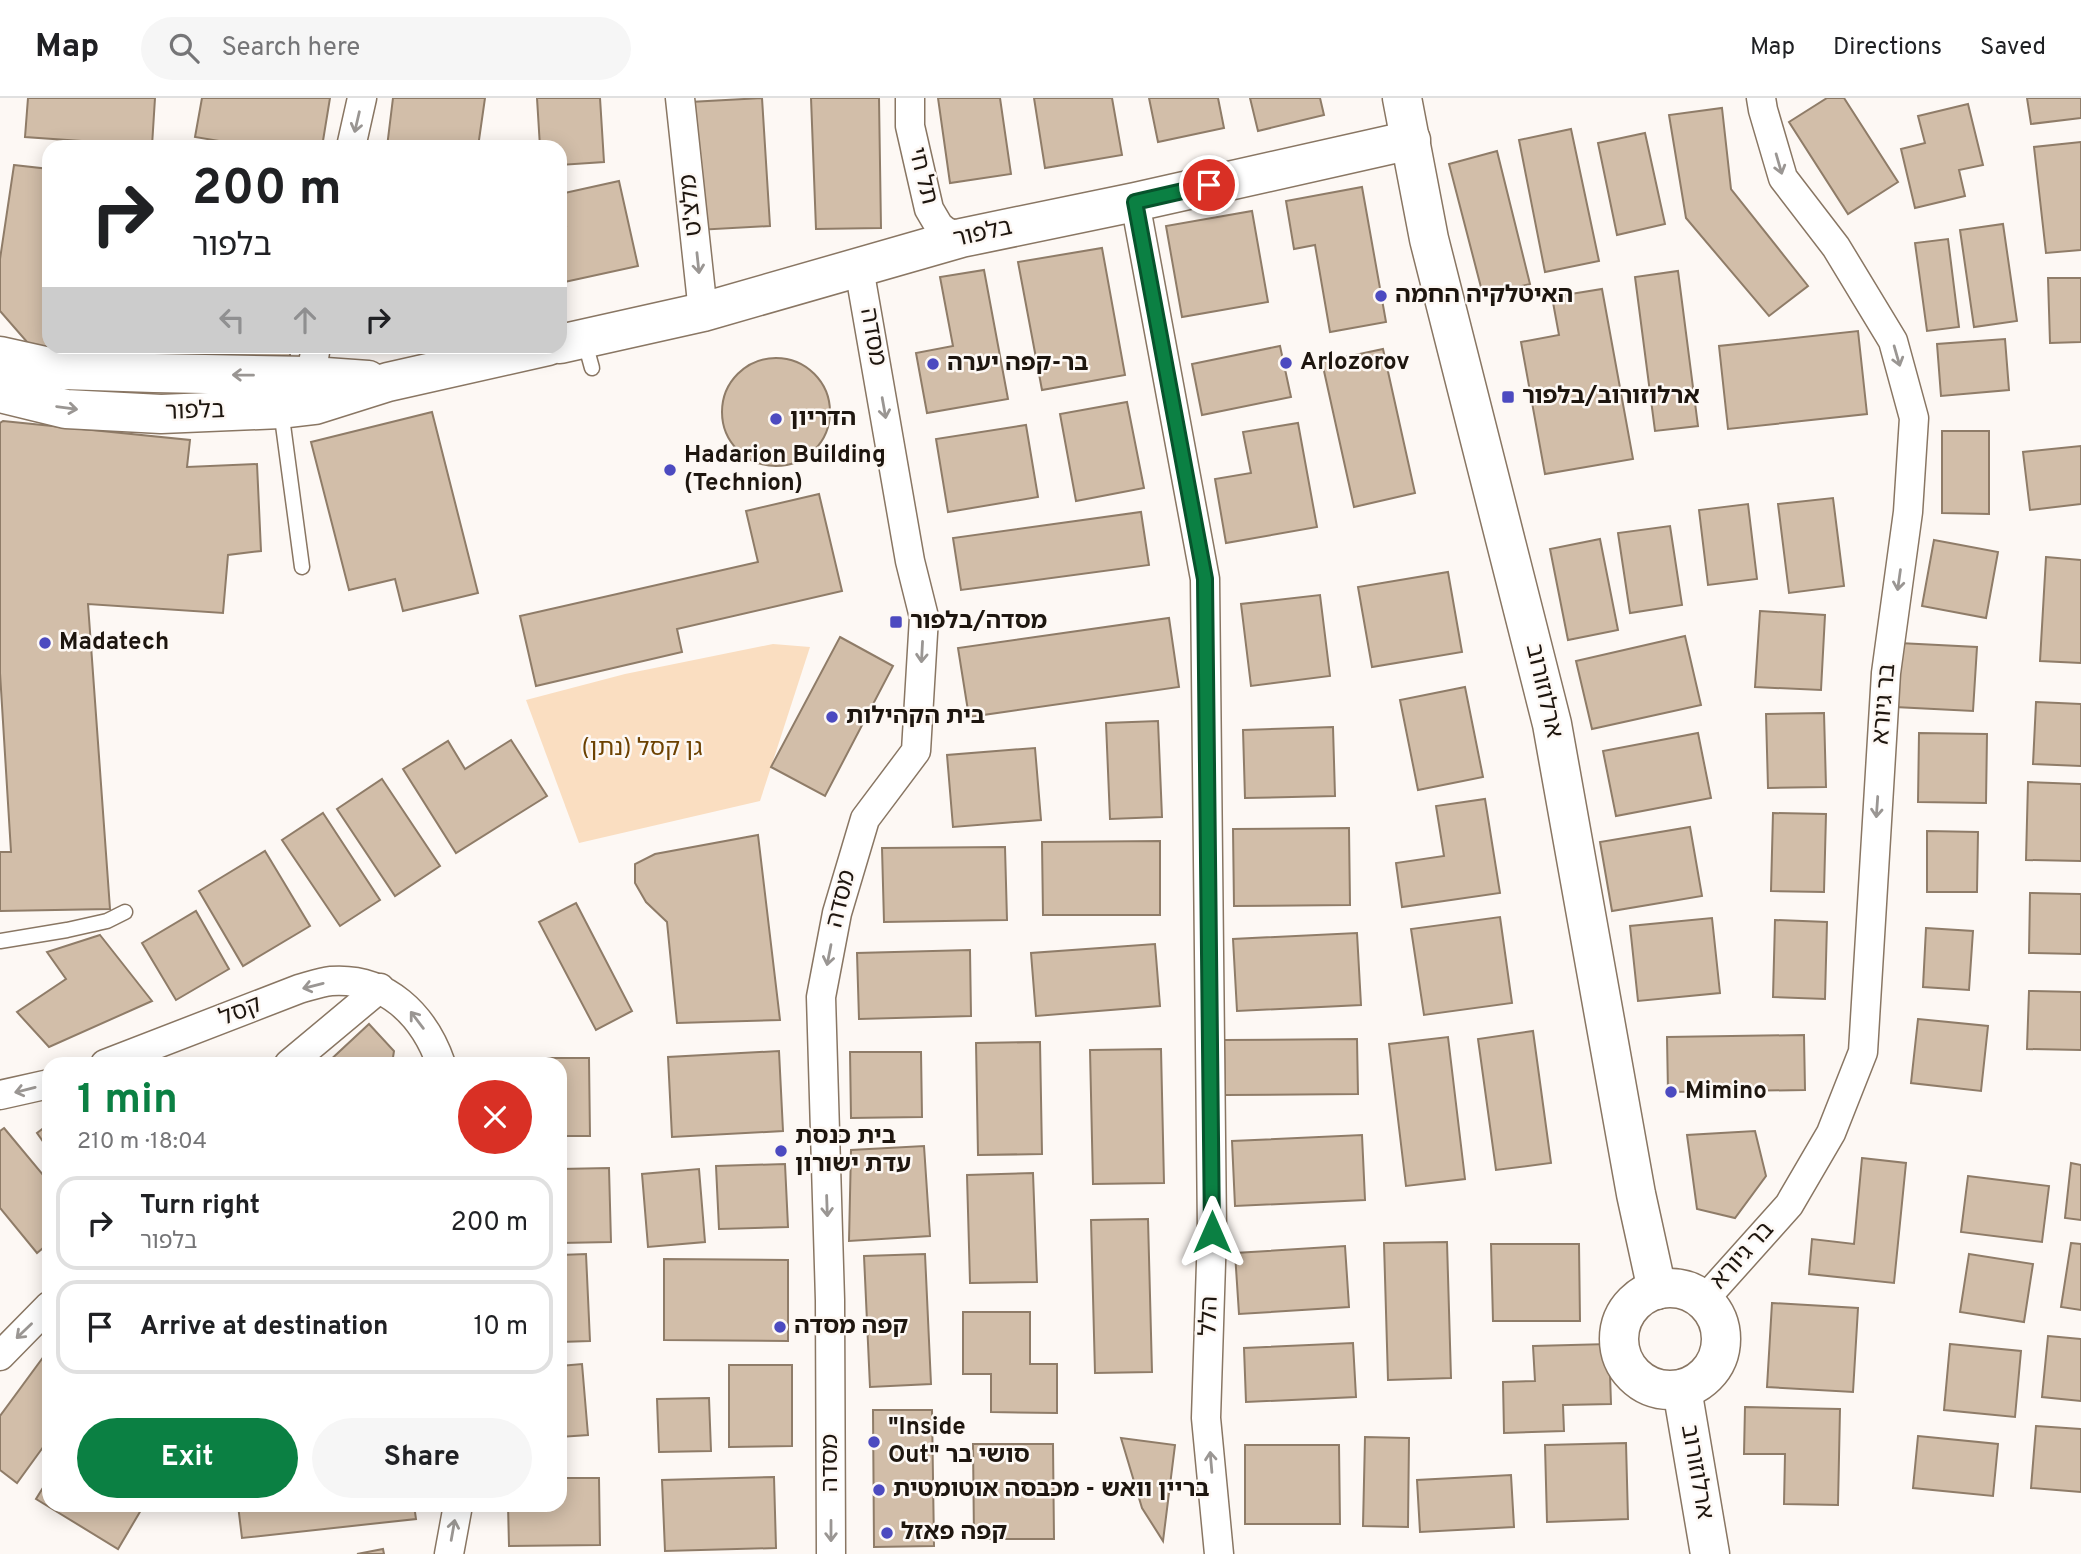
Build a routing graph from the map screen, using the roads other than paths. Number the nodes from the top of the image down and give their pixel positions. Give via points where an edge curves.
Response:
1 (362, 98) edge
2 (680, 98) edge
3 (909, 98) edge
4 (1402, 98) edge
5 (1761, 98) edge
6 (353, 140) edge
7 (1411, 140) junction
8 (1135, 202) junction
9 (961, 237) junction
10 (859, 268) junction
11 (703, 312) junction
12 (571, 349) edge
13 (543, 354) edge
14 (0, 356) edge
15 (314, 361) edge
16 (388, 382) junction
17 (0, 393) edge
18 (281, 409) junction
19 (302, 567) dead end
20 (124, 912) dead end
21 (0, 940) edge
22 (380, 988) junction
23 (123, 1057) edge
24 (297, 1057) edge
25 (438, 1057) edge
26 (42, 1086) edge
27 (0, 1095) edge
28 (1657, 1290) junction
29 (1703, 1301) junction
30 (42, 1313) edge
31 (0, 1356) edge
32 (1682, 1389) junction
33 (457, 1512) edge
34 (449, 1554) edge
35 (831, 1554) edge
36 (1219, 1554) edge
37 (1710, 1554) edge

1 -> 6 street
2 -> 11 street, מלצ'ט
3 - 9 street, תל חי via 910,126 929,209 939,226
4 - 7 street, ארלוזורוב
5 -> 29 street, בר גיורא via 1783,178 1836,247 1893,341 1914,429 1908,512 1886,673 1863,1052 1831,1133 1788,1205
7 - 8 street, בלפור
7 - 28 street, ארלוזורוב via 1429,239 1552,724
8 - 9 street, בלפור
36 -> 8 street, הלל via 1206,1418 1212,1232 1205,579
9 - 10 street, בלפור
10 - 11 street, בלפור
10 -> 35 street, מסדה via 910,561 924,617 916,751 864,819 837,913 821,997 830,1300
11 - 12 street, בלפור
13 - 16 street, בלפור
15 -> 14 street, בלפור via 154,373 63,370
15 - 16 street, בלפור
16 - 18 street, בלפור via 315,405
17 -> 18 street, בלפור via 66,409 161,414
18 - 19 lane
20 - 21 lane via 107,921
22 -> 23 street, קסל via 330,981 299,989
22 - 24 street
25 -> 22 street via 411,1011
26 -> 27 street
28 - 29 street via 1673,1288
28 - 32 street via 1642,1296 1622,1320 1620,1352 1637,1379 1667,1391
29 - 32 street via 1719,1328 1717,1359 1697,1383
30 -> 31 street
32 - 37 street, ארלוזורוב
34 -> 33 street

